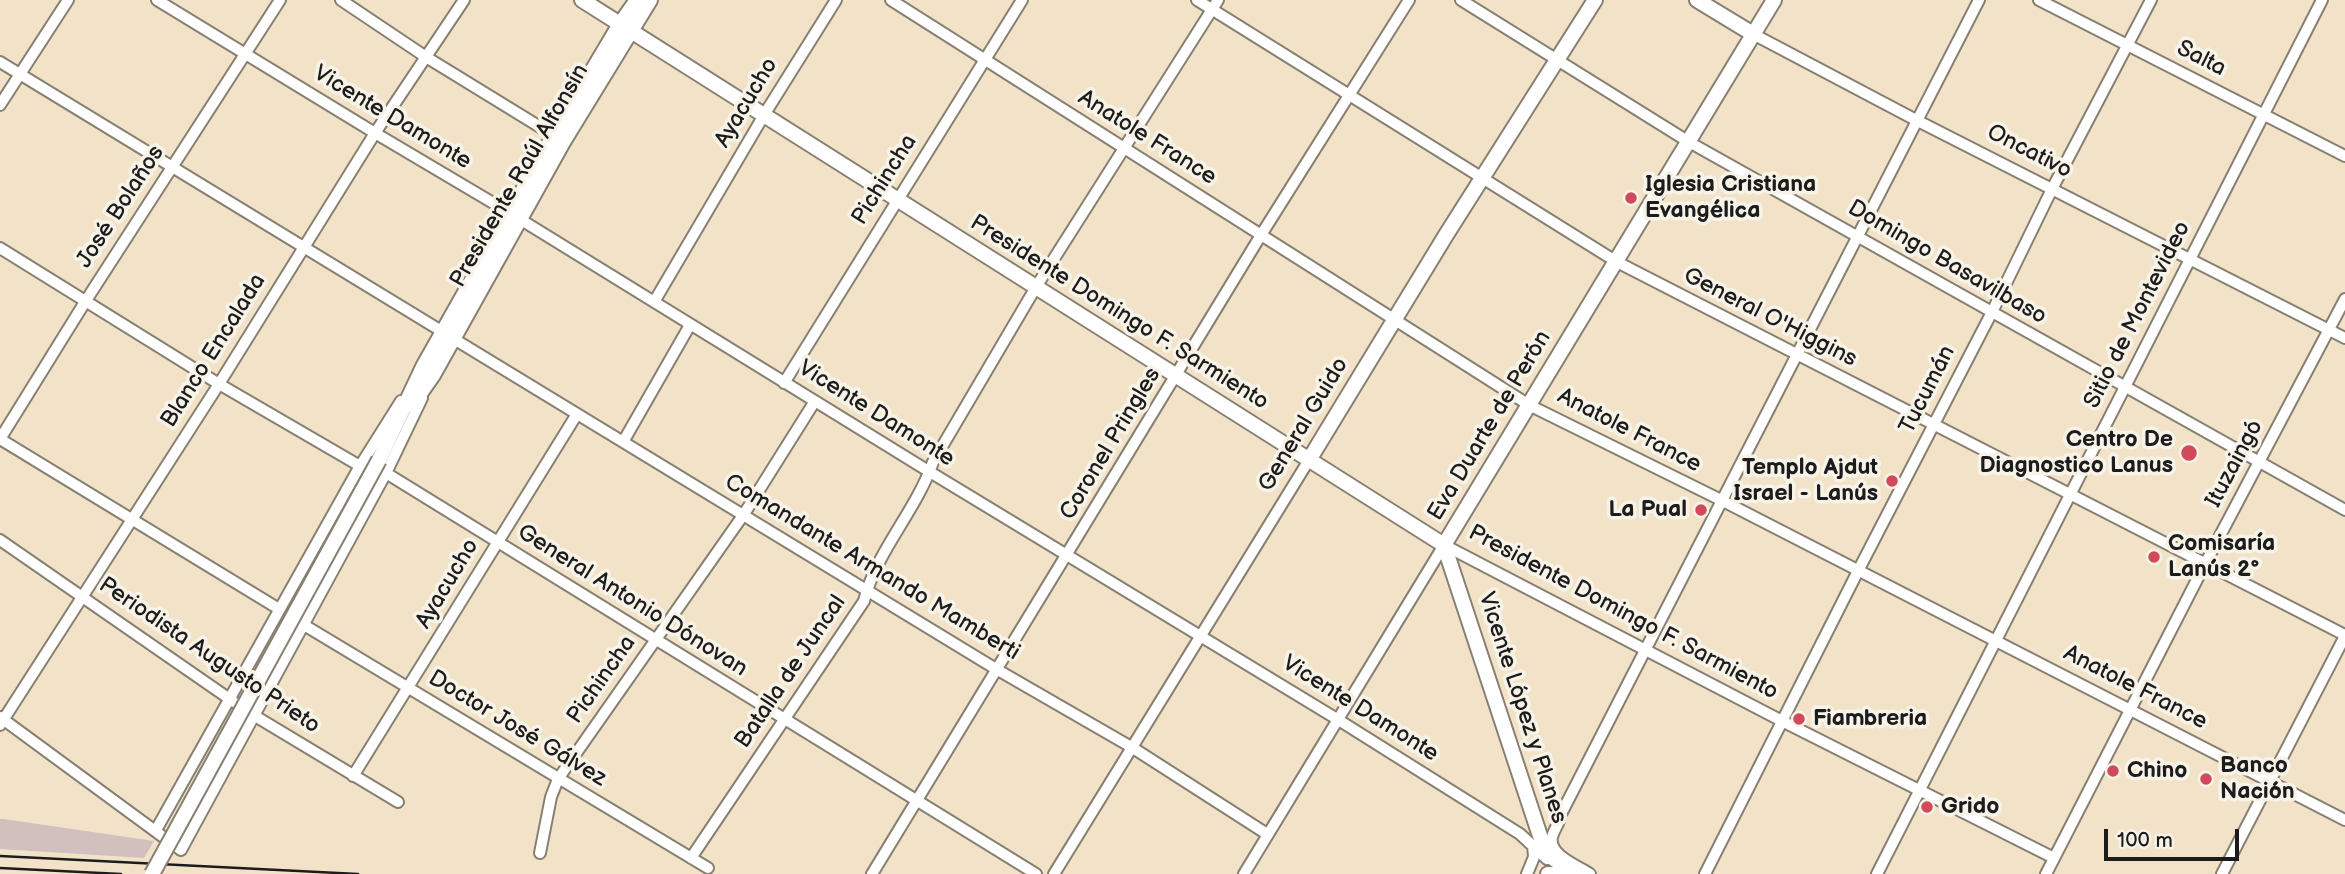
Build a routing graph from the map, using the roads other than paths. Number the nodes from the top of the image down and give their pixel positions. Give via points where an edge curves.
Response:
1 (68, 0) edge
2 (157, 0) edge
3 (280, 0) edge
4 (341, 0) edge
5 (464, 0) edge
6 (582, 0) edge
7 (637, 0) edge
8 (650, 0) edge
9 (836, 0) edge
10 (891, 0) edge
11 (1022, 0) edge
12 (1197, 0) edge
13 (1409, 0) edge
14 (1461, 0) edge
15 (1595, 0) edge
16 (1697, 0) edge
17 (1773, 0) edge
18 (1979, 0) edge
19 (2039, 0) edge
20 (2151, 0) edge
21 (2322, 0) edge
22 (1215, 5) edge
23 (625, 27) junction
24 (1753, 34) junction
25 (2128, 45) junction
26 (245, 53) junction
27 (426, 57) junction
28 (1557, 58) junction
29 (984, 59) junction
30 (0, 62) edge
31 (20, 74) junction
32 (1349, 95) junction
33 (0, 105) edge
34 (2263, 114) junction
35 (764, 115) junction
36 (1916, 120) junction
37 (375, 133) junction
38 (559, 139) junction
39 (1689, 142) junction
40 (1123, 148) junction
41 (2345, 156) edge
42 (172, 166) junction
43 (1482, 178) junction
44 (2052, 189) junction
45 (898, 200) junction
46 (515, 216) junction
47 (1261, 235) junction
48 (1857, 235) junction
49 (304, 247) junction
50 (0, 248) edge
51 (2191, 258) junction
52 (1617, 262) junction
53 (1036, 287) junction
54 (2345, 299) edge
55 (85, 302) junction
56 (654, 302) junction
57 (1992, 312) junction
58 (1395, 319) junction
59 (690, 325) junction
60 (2329, 330) junction
61 (448, 336) junction
62 (2345, 338) edge
63 (1797, 356) junction
64 (428, 371) junction
65 (1176, 377) junction
66 (784, 383) junction
67 (219, 384) junction
68 (2124, 387) junction
69 (815, 401) junction
70 (1529, 405) junction
71 (577, 414) junction
72 (1933, 425) junction
73 (0, 439) edge
74 (622, 442) junction
75 (1309, 460) junction
76 (2260, 463) junction
77 (360, 466) junction
78 (382, 467) junction
79 (930, 472) junction
80 (2069, 495) junction
81 (1721, 500) junction
82 (2345, 510) edge
83 (744, 514) junction
84 (131, 519) junction
85 (0, 540) edge
86 (498, 542) junction
87 (1444, 545) junction
88 (1068, 556) junction
89 (2205, 564) junction
90 (1858, 571) junction
91 (867, 589) junction
92 (83, 598) junction
93 (279, 609) junction
94 (304, 625) junction
95 (1202, 636) junction
96 (2345, 636) edge
97 (655, 641) junction
98 (1996, 641) junction
99 (1644, 649) junction
100 (996, 669) junction
101 (408, 689) junction
102 (230, 700) junction
103 (2131, 710) junction
104 (256, 716) junction
105 (783, 719) junction
106 (1337, 719) junction
107 (1, 721) edge
108 (1782, 721) junction
109 (1133, 748) junction
110 (353, 775) junction
111 (558, 779) junction
112 (2270, 781) junction
113 (1918, 791) junction
114 (917, 801) junction
115 (398, 802) dead end
116 (1536, 820) junction
117 (2345, 820) edge
118 (156, 830) junction
119 (1267, 834) junction
120 (1520, 834) junction
121 (1543, 845) junction
122 (540, 853) dead end
123 (691, 858) junction
124 (2054, 858) junction
125 (708, 868) dead end
126 (152, 874) edge
127 (872, 874) edge
128 (1036, 874) edge
129 (1054, 874) edge
130 (1244, 874) edge
131 (1527, 874) edge
132 (1548, 874) edge
133 (1564, 874) edge
134 (1575, 874) edge
135 (1590, 874) edge
136 (1705, 874) edge
137 (1877, 874) edge
138 (2046, 874) edge
139 (2222, 874) edge

1 - 31 street
2 - 26 street, Vicente Damonte
3 - 26 street, José Bolaños
4 - 27 street
5 - 27 street, Blanco Encalada
6 - 23 main road, Presidente Domingo F. Sarmiento
7 - 23 main road, Presidente Raúl Alfonsín
8 - 23 main road, Presidente Raúl Alfonsín
9 - 35 street, Ayacucho
10 - 29 street, Anatole France
11 - 29 street, Pichincha
12 - 22 street, General O'Higgins
13 - 32 street, Coronel Pringles
14 - 28 street, Domingo Basavilbaso
15 - 28 main road, General Guido
16 - 24 main road, Oncativo
17 - 24 main road, Eva Duarte de Perón
18 - 36 street
19 - 25 street, Salta
20 - 25 street, Tucumán
21 - 34 street, Sitio de Montevideo
22 - 32 street, General O'Higgins
22 - 40 street, Batalla de Juncal
23 - 35 main road, Presidente Domingo F. Sarmiento
23 - 38 main road, Presidente Raúl Alfonsín
24 - 36 street, Oncativo
24 - 39 main road, Eva Duarte de Perón
25 - 34 street, Salta
25 - 44 street, Tucumán
26 - 37 street, Vicente Damonte
26 - 42 street, José Bolaños
27 - 37 street, Blanco Encalada
27 - 38 street
28 - 39 street, Domingo Basavilbaso
28 - 43 main road, General Guido
29 - 40 street, Anatole France
29 - 45 street, Pichincha
30 - 31 street, Comandante Armando Mamberti
31 - 33 street
31 - 42 street, Comandante Armando Mamberti
32 - 43 street, General O'Higgins
32 - 47 street, Coronel Pringles
34 - 41 street, Salta
34 - 51 street, Sitio de Montevideo
35 - 45 main road, Presidente Domingo F. Sarmiento
35 - 56 street, Ayacucho
36 - 44 street, Oncativo
36 - 48 street
37 - 46 street, Vicente Damonte
37 - 49 street, Blanco Encalada
38 - 46 main road, Presidente Raúl Alfonsín
39 - 48 street, Domingo Basavilbaso
39 - 52 main road, Eva Duarte de Perón
40 - 47 street, Anatole France
40 - 53 street, Batalla de Juncal
42 - 49 street, Comandante Armando Mamberti
42 - 55 street, José Bolaños
43 - 52 street, General O'Higgins
43 - 58 main road, General Guido
44 - 51 street, Oncativo
44 - 57 street, Tucumán
45 - 53 main road, Presidente Domingo F. Sarmiento
45 - 66 street, Pichincha
46 - 56 street, Vicente Damonte
46 - 61 main road, Presidente Raúl Alfonsín
47 - 58 street, Anatole France
47 - 65 street, Coronel Pringles
48 - 57 street, Domingo Basavilbaso
48 - 63 street
49 - 61 street, Comandante Armando Mamberti
49 - 67 street, Blanco Encalada
50 - 55 street
51 - 60 street, Oncativo
51 - 68 street, Sitio de Montevideo
52 - 63 street, General O'Higgins
52 - 70 main road, Eva Duarte de Perón
53 - 65 main road, Presidente Domingo F. Sarmiento
53 - 79 street, Batalla de Juncal
54 - 60 street, Ituzaingó
55 - 67 street
55 - 73 street, José Bolaños
56 - 59 street, Vicente Damonte
57 - 68 street, Domingo Basavilbaso
57 - 72 street, Tucumán
58 - 70 street, Anatole France
58 - 75 main road, General Guido
59 - 66 street, Vicente Damonte
59 - 74 street
60 - 62 street, Oncativo
60 - 76 street, Ituzaingó
61 - 64 main road, Presidente Raúl Alfonsín
61 - 71 street, Comandante Armando Mamberti
63 - 72 street, General O'Higgins
63 - 81 street
64 - 77 street, Presidente Raúl Alfonsín
64 - 78 street, Presidente Raúl Alfonsín
64 - 78 main road, Presidente Raúl Alfonsín via 390,438
65 - 75 main road, Presidente Domingo F. Sarmiento
65 - 88 street, Coronel Pringles
66 - 69 street, Vicente Damonte
67 - 77 street
67 - 84 street, Blanco Encalada
68 - 76 street, Domingo Basavilbaso
68 - 80 street, Sitio de Montevideo
69 - 79 street, Vicente Damonte
69 - 83 street, Pichincha
70 - 81 street, Anatole France
70 - 87 main road, Eva Duarte de Perón
71 - 74 street, Comandante Armando Mamberti
71 - 86 street, Ayacucho
72 - 80 street, General O'Higgins
72 - 90 street, Tucumán
73 - 84 street
74 - 83 street, Comandante Armando Mamberti
75 - 87 main road, Presidente Domingo F. Sarmiento
75 - 95 street, General Guido
76 - 82 street, Domingo Basavilbaso
76 - 89 street, Ituzaingó
77 - 93 street, Presidente Raúl Alfonsín
78 - 86 street, General Antonio Dónovan
78 - 94 street
78 - 126 main road, bridge
79 - 88 street, Vicente Damonte
79 - 91 street, Batalla de Juncal
80 - 89 street, General O'Higgins
80 - 98 street, Sitio de Montevideo
81 - 90 street, Anatole France
81 - 99 street
83 - 91 street, Comandante Armando Mamberti
83 - 97 street, Pichincha
84 - 92 street, Blanco Encalada
84 - 93 street
85 - 92 street, Periodista Augusto Prieto
86 - 97 street, General Antonio Dónovan
86 - 101 street, Ayacucho
87 - 99 street, Presidente Domingo F. Sarmiento
87 - 106 street, Eva Duarte de Perón
87 - 116 main road, Vicente López y Planes
88 - 95 street, Vicente Damonte
88 - 100 street, Coronel Pringles
89 - 96 street, General O'Higgins
89 - 103 street, Ituzaingó
90 - 98 street, Anatole France
90 - 108 street, Tucumán
91 - 100 street, Comandante Armando Mamberti
91 - 105 street, Batalla de Juncal via 864,601
92 - 102 street, Periodista Augusto Prieto
92 - 107 street, Blanco Encalada
93 - 102 street, Presidente Raúl Alfonsín
94 - 101 street, Doctor José Gálvez
94 - 104 street
95 - 106 street, Vicente Damonte
95 - 109 street, General Guido
96 - 112 street
97 - 105 street, General Antonio Dónovan
97 - 111 street, Pichincha
98 - 103 street, Anatole France
98 - 113 street, Sitio de Montevideo
99 - 108 street, Presidente Domingo F. Sarmiento
99 - 121 street
100 - 109 street, Comandante Armando Mamberti
100 - 114 street, Coronel Pringles
101 - 110 street, Ayacucho
101 - 111 street, Doctor José Gálvez
102 - 104 street, Periodista Augusto Prieto
102 - 118 street, Presidente Raúl Alfonsín
103 - 112 street, Anatole France
103 - 124 street, Ituzaingó
104 - 110 street, Periodista Augusto Prieto
104 - 118 street via 181,849
105 - 114 street, General Antonio Dónovan
105 - 123 street, Batalla de Juncal
106 - 119 street, Eva Duarte de Perón
106 - 120 street, Vicente Damonte
107 - 118 street
108 - 113 street, Presidente Domingo F. Sarmiento
108 - 136 street, Tucumán
109 - 119 street, Comandante Armando Mamberti
109 - 129 street, General Guido
110 - 115 street, Periodista Augusto Prieto
111 - 122 street, Pichincha
111 - 123 street, Doctor José Gálvez
112 - 117 street, Anatole France
112 - 139 street
113 - 124 street, Presidente Domingo F. Sarmiento
113 - 137 street, Sitio de Montevideo
114 - 127 street, Coronel Pringles
114 - 128 street, General Antonio Dónovan
116 - 120 street
116 - 121 main road, Vicente López y Planes
119 - 130 street, Eva Duarte de Perón
120 - 121 street, Vicente Damonte
121 - 131 street
121 - 133 street, Vicente Damonte
121 - 134 main road via 1547,854
121 - 135 street, Vicente Damonte
123 - 125 street, Doctor José Gálvez
124 - 138 street, Ituzaingó
132 - 133 main road

